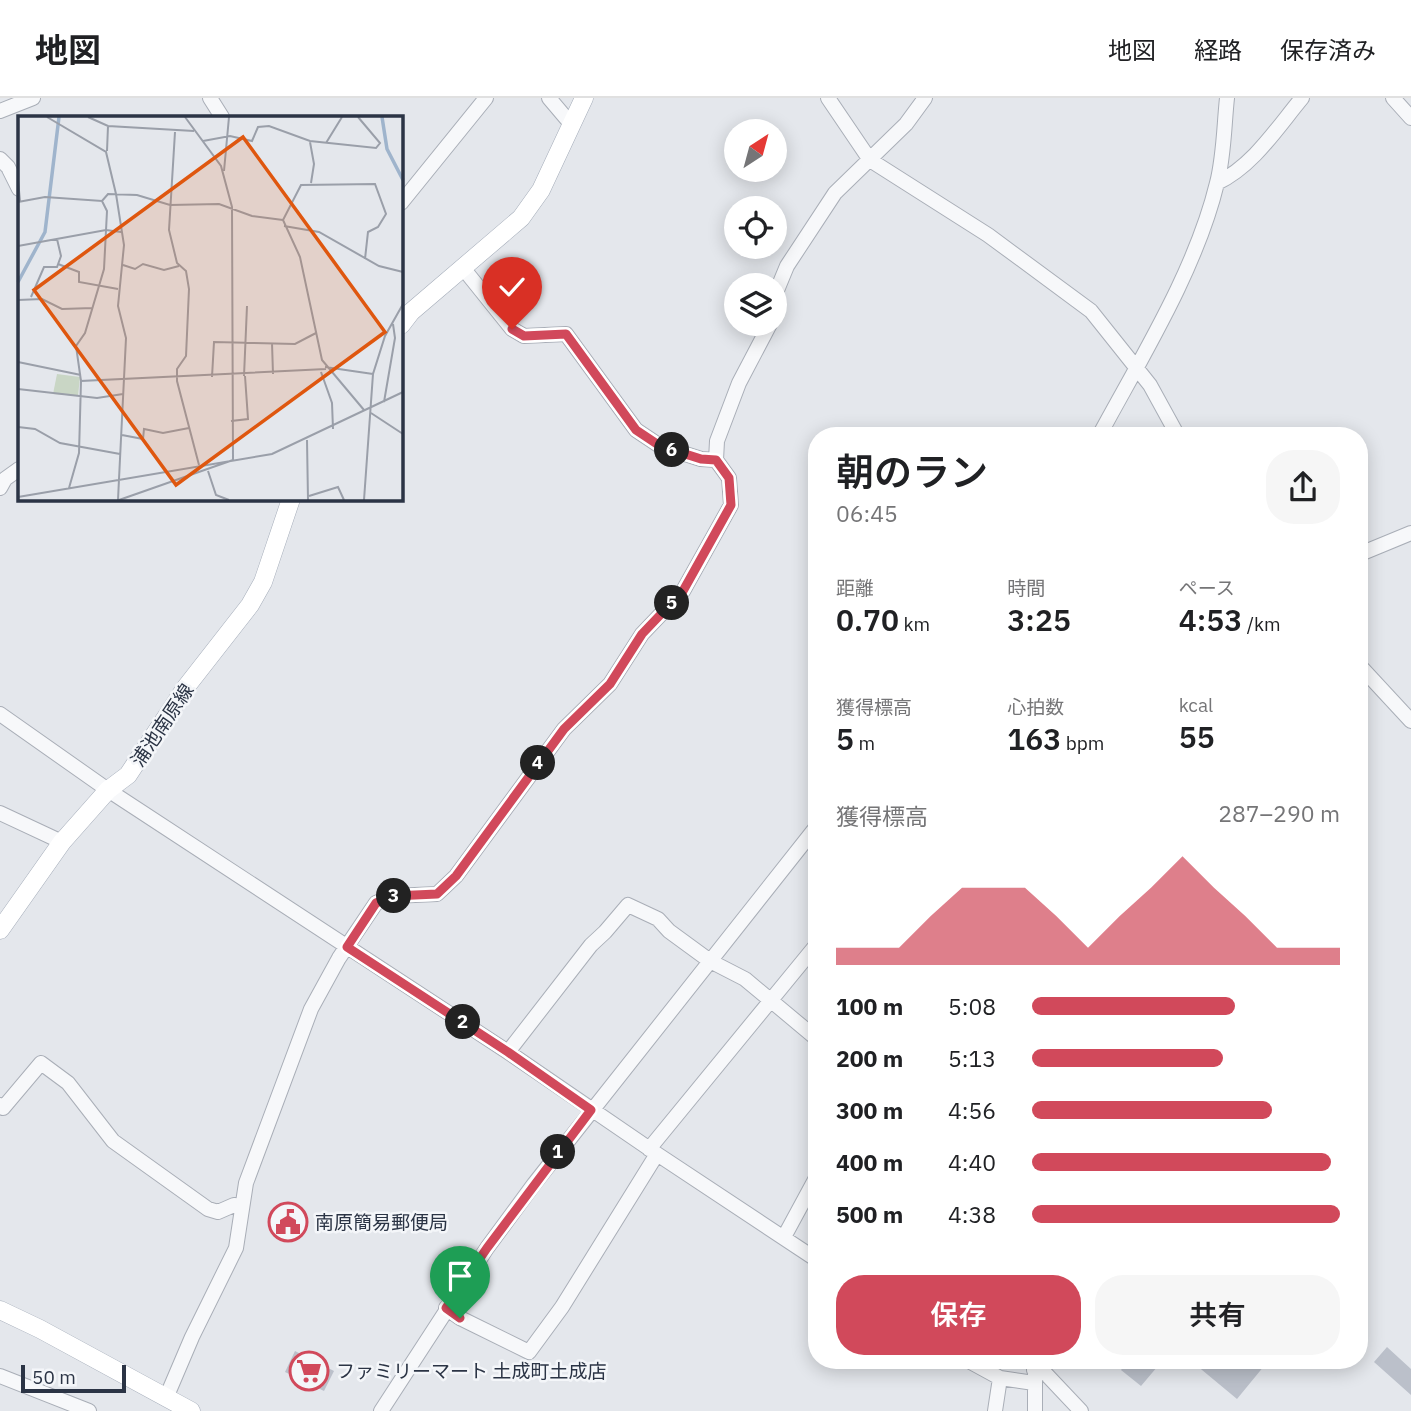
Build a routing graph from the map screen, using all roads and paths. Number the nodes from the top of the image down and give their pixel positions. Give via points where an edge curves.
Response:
1 (33, 98) edge
2 (210, 98) edge
3 (486, 98) edge
4 (549, 98) edge
5 (584, 98) edge
6 (828, 98) edge
7 (925, 98) edge
8 (1227, 98) edge
9 (1302, 98) edge
10 (1393, 98) edge
11 (0, 111) edge
12 (221, 116) edge
13 (1411, 118) edge
14 (571, 124) junction
15 (0, 159) edge
16 (870, 160) junction
17 (1217, 183) junction
18 (18, 187) edge
19 (402, 202) edge
20 (463, 268) junction
21 (784, 273) edge
22 (402, 325) edge
23 (764, 336) edge
24 (1137, 366) junction
25 (1104, 427) edge
26 (1173, 427) edge
27 (716, 460) junction
28 (18, 470) edge
29 (0, 488) edge
30 (291, 500) edge
31 (1411, 533) edge
32 (1368, 551) edge
33 (1368, 675) edge
34 (0, 714) edge
35 (1411, 721) edge
36 (108, 790) junction
37 (0, 813) edge
38 (808, 837) edge
39 (62, 842) junction
40 (0, 930) edge
41 (347, 947) junction
42 (808, 955) edge
43 (710, 961) junction
44 (771, 999) junction
45 (808, 1031) edge
46 (508, 1052) junction
47 (0, 1105) edge
48 (591, 1110) junction
49 (653, 1152) junction
50 (808, 1193) edge
51 (242, 1206) junction
52 (784, 1237) junction
53 (808, 1254) edge
54 (446, 1308) junction
55 (0, 1310) edge
56 (984, 1369) edge
57 (1035, 1371) edge
58 (0, 1376) edge
59 (1000, 1378) junction
60 (166, 1398) junction
61 (89, 1411) edge
62 (191, 1411) edge
63 (381, 1411) edge
64 (995, 1411) edge
65 (1035, 1411) edge
66 (1081, 1411) edge

1 - 11 street
2 - 12 street
3 - 19 street
4 - 14 street
5 - 14 main road
6 - 16 street
7 - 16 street
8 - 17 street
9 - 17 street via 1249,160
10 - 13 street
14 - 20 main road via 541,190 521,218
15 - 18 street
16 - 21 street via 835,193
16 - 24 street via 988,235 1091,312
17 - 24 street via 1202,231
20 - 22 main road
20 - 27 street via 512,329 524,336 566,334 636,430 660,446
23 - 27 street via 739,383 717,441
24 - 25 street
24 - 26 street
27 - 41 street via 729,478 731,505 683,591 642,634 610,684 564,729 456,876 437,894 393,896 376,903
28 - 29 street
30 - 36 main road, 浦池南原線 via 263,582 250,605 186,687 128,775
31 - 32 street
33 - 35 street
34 - 36 street
36 - 39 main road, 浦池南原線
36 - 41 street
37 - 39 street
38 - 43 street
39 - 40 main road, 浦池南原線
41 - 46 street
41 - 51 street via 311,1009 246,1183
42 - 44 street
43 - 44 street
43 - 46 street via 658,919 628,905
43 - 48 street
44 - 45 street
44 - 49 street
46 - 48 street
47 - 51 street via 3,1108 41,1063 68,1083 113,1141 208,1209 218,1212
48 - 49 street
48 - 54 street
49 - 52 street
49 - 54 street via 562,1307 529,1352
50 - 52 street
51 - 60 street via 236,1248
52 - 53 street
54 - 63 street
55 - 60 main road
56 - 59 street
57 - 59 street
57 - 65 street
57 - 66 street via 1046,1374
58 - 61 street
59 - 64 street
60 - 62 main road

